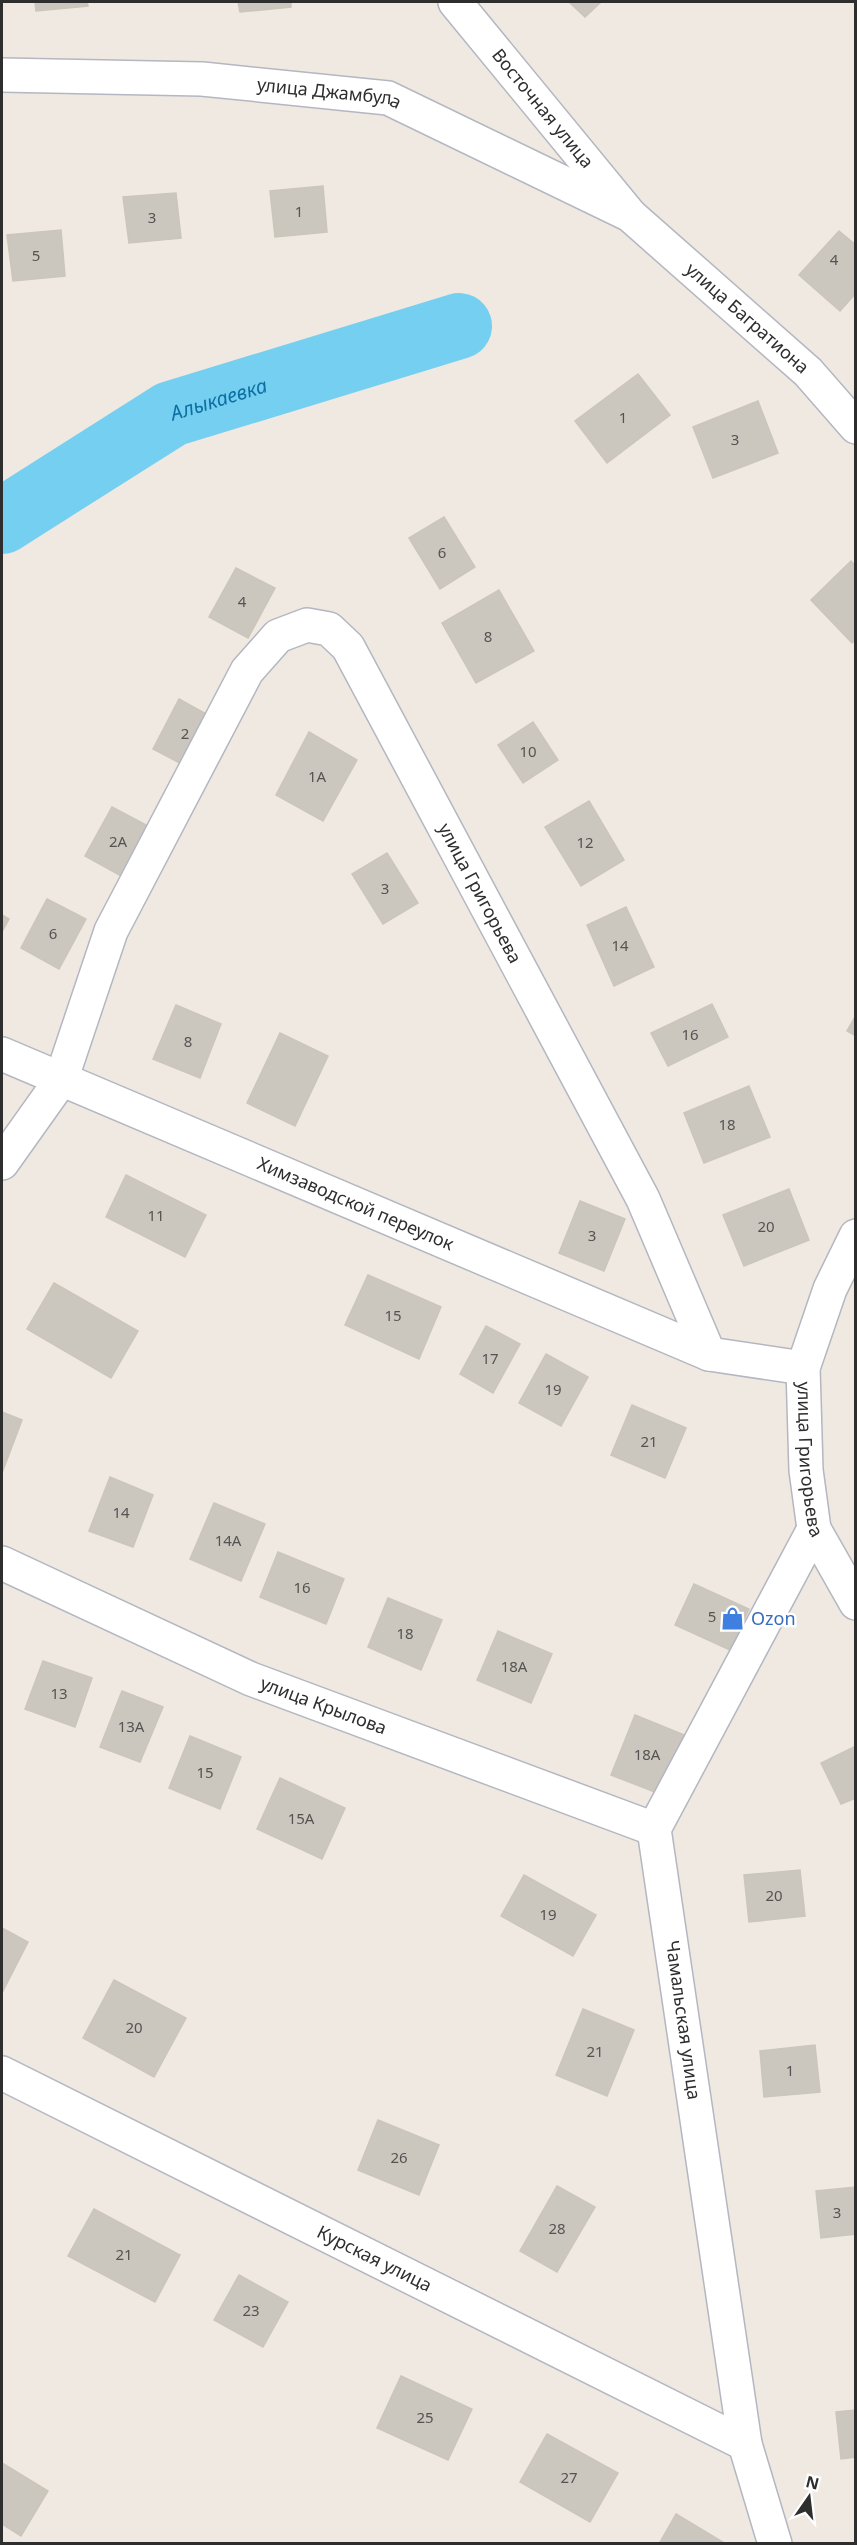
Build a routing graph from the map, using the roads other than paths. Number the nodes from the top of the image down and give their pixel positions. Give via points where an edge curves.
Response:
1 (456, 2) edge
2 (2, 75) edge
3 (630, 215) junction
4 (855, 427) edge
5 (2, 1054) edge
6 (61, 1080) junction
7 (2, 1162) edge
8 (855, 1236) edge
9 (709, 1354) junction
10 (803, 1368) junction
11 (814, 1529) junction
12 (2, 1563) edge
13 (855, 1603) edge
14 (654, 1829) junction
15 (2, 2073) edge
16 (745, 2444) junction
17 (775, 2544) edge

1 - 3 street, Восточная улица
2 - 3 street, улица Джамбула via 202,79 388,98
3 - 4 street, улица Багратиона via 808,372
5 - 6 street, Химзаводской переулок
6 - 7 street, улица Григорьева
6 - 9 street, Химзаводской переулок
6 - 9 street, улица Григорьева via 111,931 248,671 278,636 307,625 329,629 348,647 643,1198
8 - 10 street via 830,1289
9 - 10 street, улица Григорьева
10 - 11 street, улица Григорьева via 806,1470
11 - 13 street, улица Григорьева
11 - 14 street
12 - 14 street, улица Крылова via 251,1679
14 - 16 street, Чамальская улица
15 - 16 street, Курская улица
16 - 17 street, Чамальская улица

